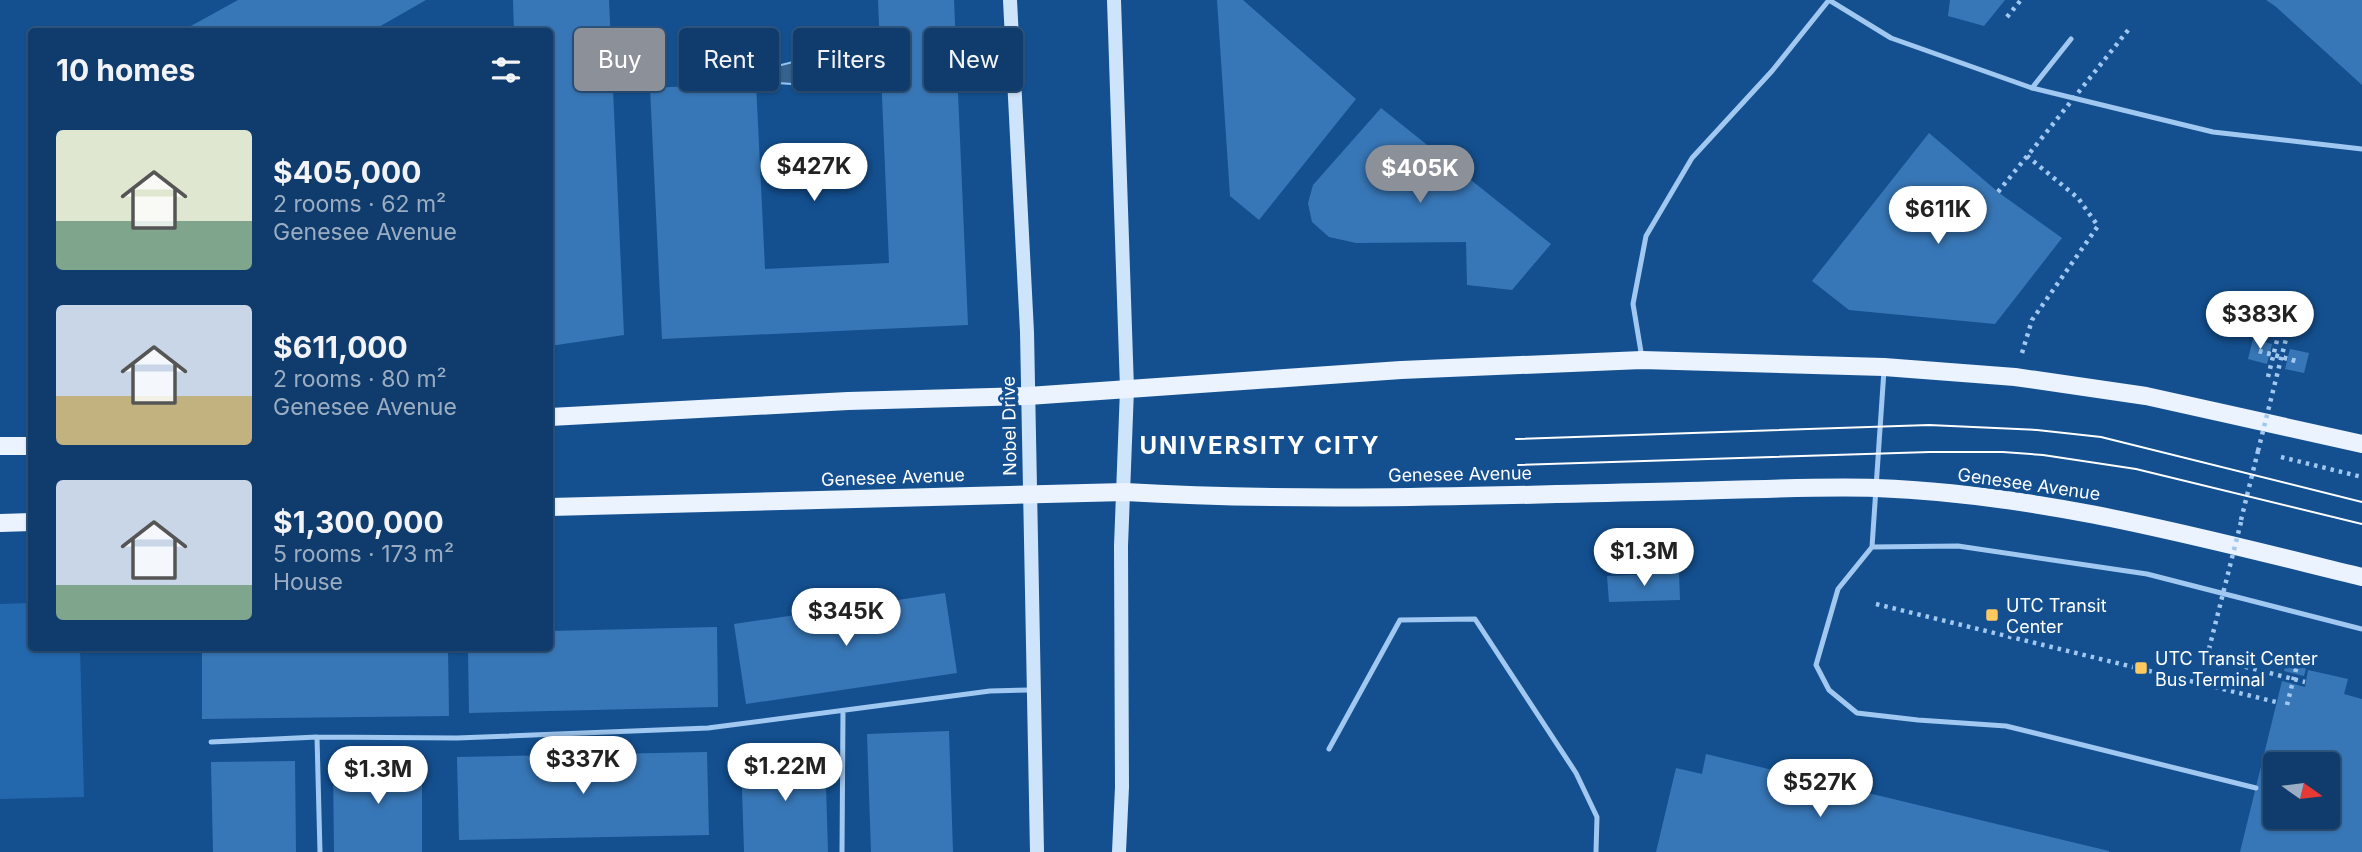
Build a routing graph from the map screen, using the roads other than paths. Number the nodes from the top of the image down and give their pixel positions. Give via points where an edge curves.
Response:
1 (1010, 0) edge
2 (1114, 0) edge
3 (1829, 0) edge
4 (2071, 39) dead end
5 (2032, 88) junction
6 (2362, 149) edge
7 (1642, 360) junction
8 (1884, 367) junction
9 (1127, 389) junction
10 (1028, 396) junction
11 (553, 417) edge
12 (2362, 444) edge
13 (0, 446) edge
14 (28, 446) edge
15 (1876, 488) junction
16 (1125, 492) junction
17 (1030, 494) junction
18 (553, 507) edge
19 (28, 522) edge
20 (0, 523) edge
21 (1872, 547) junction
22 (2362, 577) edge
23 (2362, 629) edge
24 (1034, 690) junction
25 (843, 711) junction
26 (317, 737) junction
27 (211, 741) dead end
28 (1329, 749) dead end
29 (2256, 788) dead end
30 (320, 852) edge
31 (842, 852) edge
32 (1037, 852) edge
33 (1119, 852) edge
34 (1596, 852) edge

1 - 10 main road, Nobel Drive
2 - 9 main road
3 - 5 lane via 1891,38
3 - 7 lane via 1692,158 1646,236 1633,304
4 - 5 lane
5 - 6 lane via 2213,132
7 - 8 main road
7 - 9 main road via 1401,370
8 - 12 main road via 2015,377 2146,396
8 - 15 lane
9 - 10 main road
9 - 16 main road
10 - 11 main road
10 - 17 main road, Nobel Drive
13 - 14 main road
15 - 16 main road, Genesee Avenue via 1446,496
15 - 21 lane
15 - 22 main road, Genesee Avenue via 2023,501 2116,517
16 - 17 main road, Genesee Avenue
16 - 33 main road
17 - 18 main road, Genesee Avenue
17 - 24 main road, Nobel Drive
19 - 20 main road
21 - 23 lane via 1958,545 2147,574
21 - 29 lane via 1838,589 1816,665 1829,690 1857,713 2006,726
24 - 25 lane via 990,691
24 - 32 main road, Nobel Drive
25 - 26 lane via 708,728 457,738
25 - 31 lane
26 - 27 lane
26 - 30 lane
28 - 34 lane via 1400,621 1475,619 1576,773 1597,817

